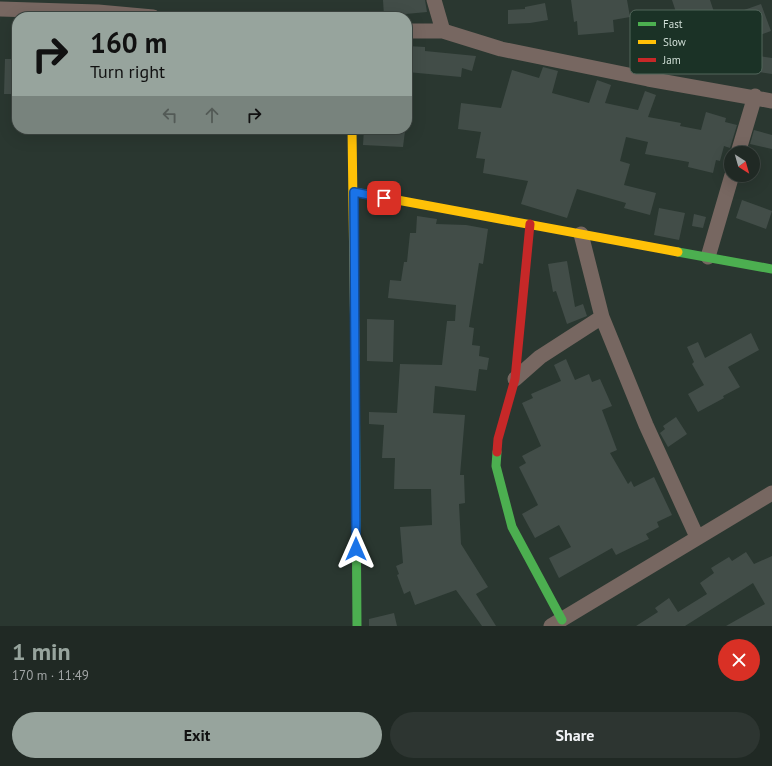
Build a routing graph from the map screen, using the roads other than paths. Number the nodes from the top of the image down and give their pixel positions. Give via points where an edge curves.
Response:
1 (434, 0) edge
2 (97, 6) edge
3 (0, 8) edge
4 (128, 12) edge
5 (412, 31) edge
6 (443, 31) junction
7 (755, 96) junction
8 (772, 101) edge
9 (352, 134) edge
10 (740, 146) edge
11 (730, 182) edge
12 (354, 192) junction
13 (530, 224) junction
14 (581, 234) junction
15 (708, 257) junction
16 (770, 272) edge
17 (602, 318) junction
18 (515, 379) junction
19 (772, 493) edge
20 (697, 537) junction
21 (556, 623) edge
22 (357, 626) edge

1 - 6 street
2 - 3 street
2 - 4 street
5 - 6 street
6 - 7 street via 501,49 648,79
7 - 8 street
7 - 10 street
9 - 12 street
11 - 15 street
12 - 13 street
12 - 22 street
13 - 14 street
13 - 18 street
14 - 15 street
14 - 17 street
15 - 16 street
17 - 18 street via 540,357
17 - 20 street via 646,425
18 - 21 street via 498,439 496,466 512,527
19 - 20 street
20 - 21 street

